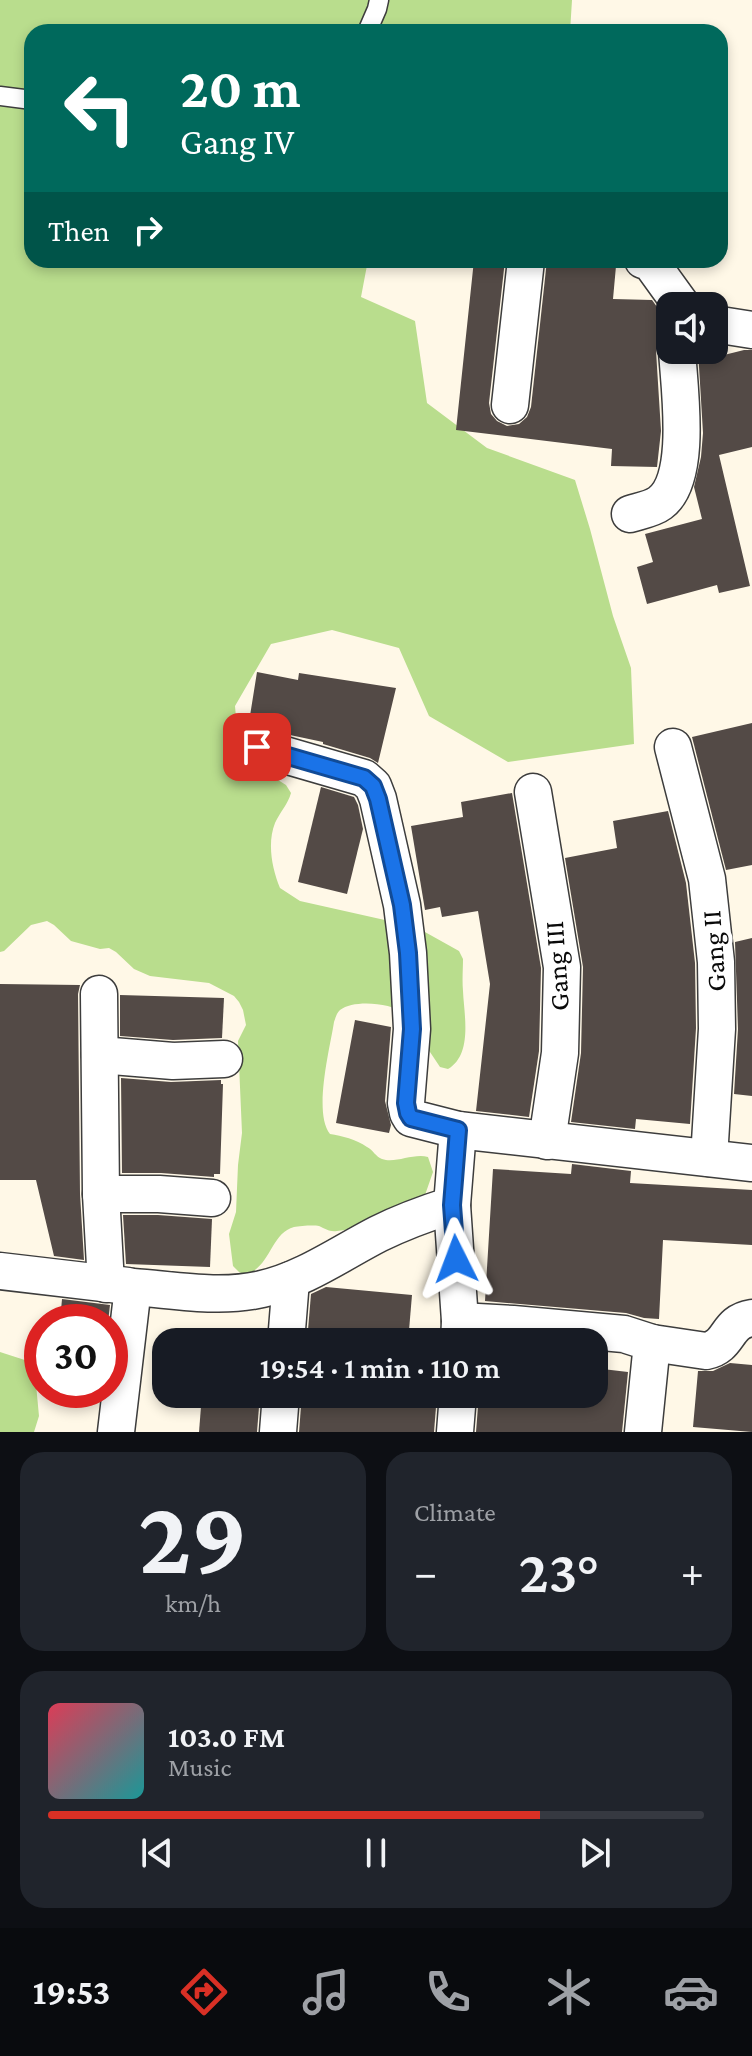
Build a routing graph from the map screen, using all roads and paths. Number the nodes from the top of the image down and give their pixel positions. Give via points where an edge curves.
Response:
1 (379, 0) edge
2 (370, 24) edge
3 (0, 96) edge
4 (24, 99) edge
5 (525, 268) edge
6 (654, 268) edge
7 (671, 292) edge
8 (728, 326) edge
9 (752, 330) edge
10 (678, 364) edge
11 (510, 405) dead end
12 (630, 514) dead end
13 (257, 747) dead end
14 (673, 747) dead end
15 (533, 792) dead end
16 (99, 994) dead end
17 (100, 1055) junction
18 (224, 1059) dead end
19 (458, 1130) junction
20 (547, 1141) junction
21 (709, 1158) junction
22 (752, 1163) edge
23 (101, 1194) junction
24 (212, 1198) dead end
25 (452, 1205) junction
26 (0, 1271) edge
27 (291, 1280) junction
28 (119, 1286) junction
29 (752, 1318) edge
30 (287, 1328) edge
31 (460, 1328) edge
32 (483, 1328) edge
33 (557, 1328) edge
34 (608, 1333) edge
35 (652, 1343) junction
36 (280, 1408) edge
37 (457, 1408) edge
38 (116, 1432) edge
39 (278, 1432) edge
40 (455, 1432) edge
41 (643, 1432) edge

1 - 2 lane
3 - 4 lane
5 - 11 street
6 - 7 street
8 - 9 street
10 - 12 street via 681,453 675,486 660,503
13 - 19 street via 364,778 373,786 391,850 408,953 408,1113
14 - 21 street, Gang II via 707,879 716,962
15 - 20 street, Gang III via 562,967 560,1053
16 - 17 street
17 - 18 street
17 - 23 street
19 - 20 street
19 - 25 street
20 - 21 street
21 - 22 street
23 - 24 street
23 - 28 street
25 - 27 street via 382,1232
25 - 31 street
26 - 28 street
27 - 28 street via 259,1290 213,1293
27 - 30 street
28 - 38 street
29 - 35 street via 734,1325 713,1350
32 - 33 street
34 - 35 street
35 - 41 street
36 - 39 street
37 - 40 street

